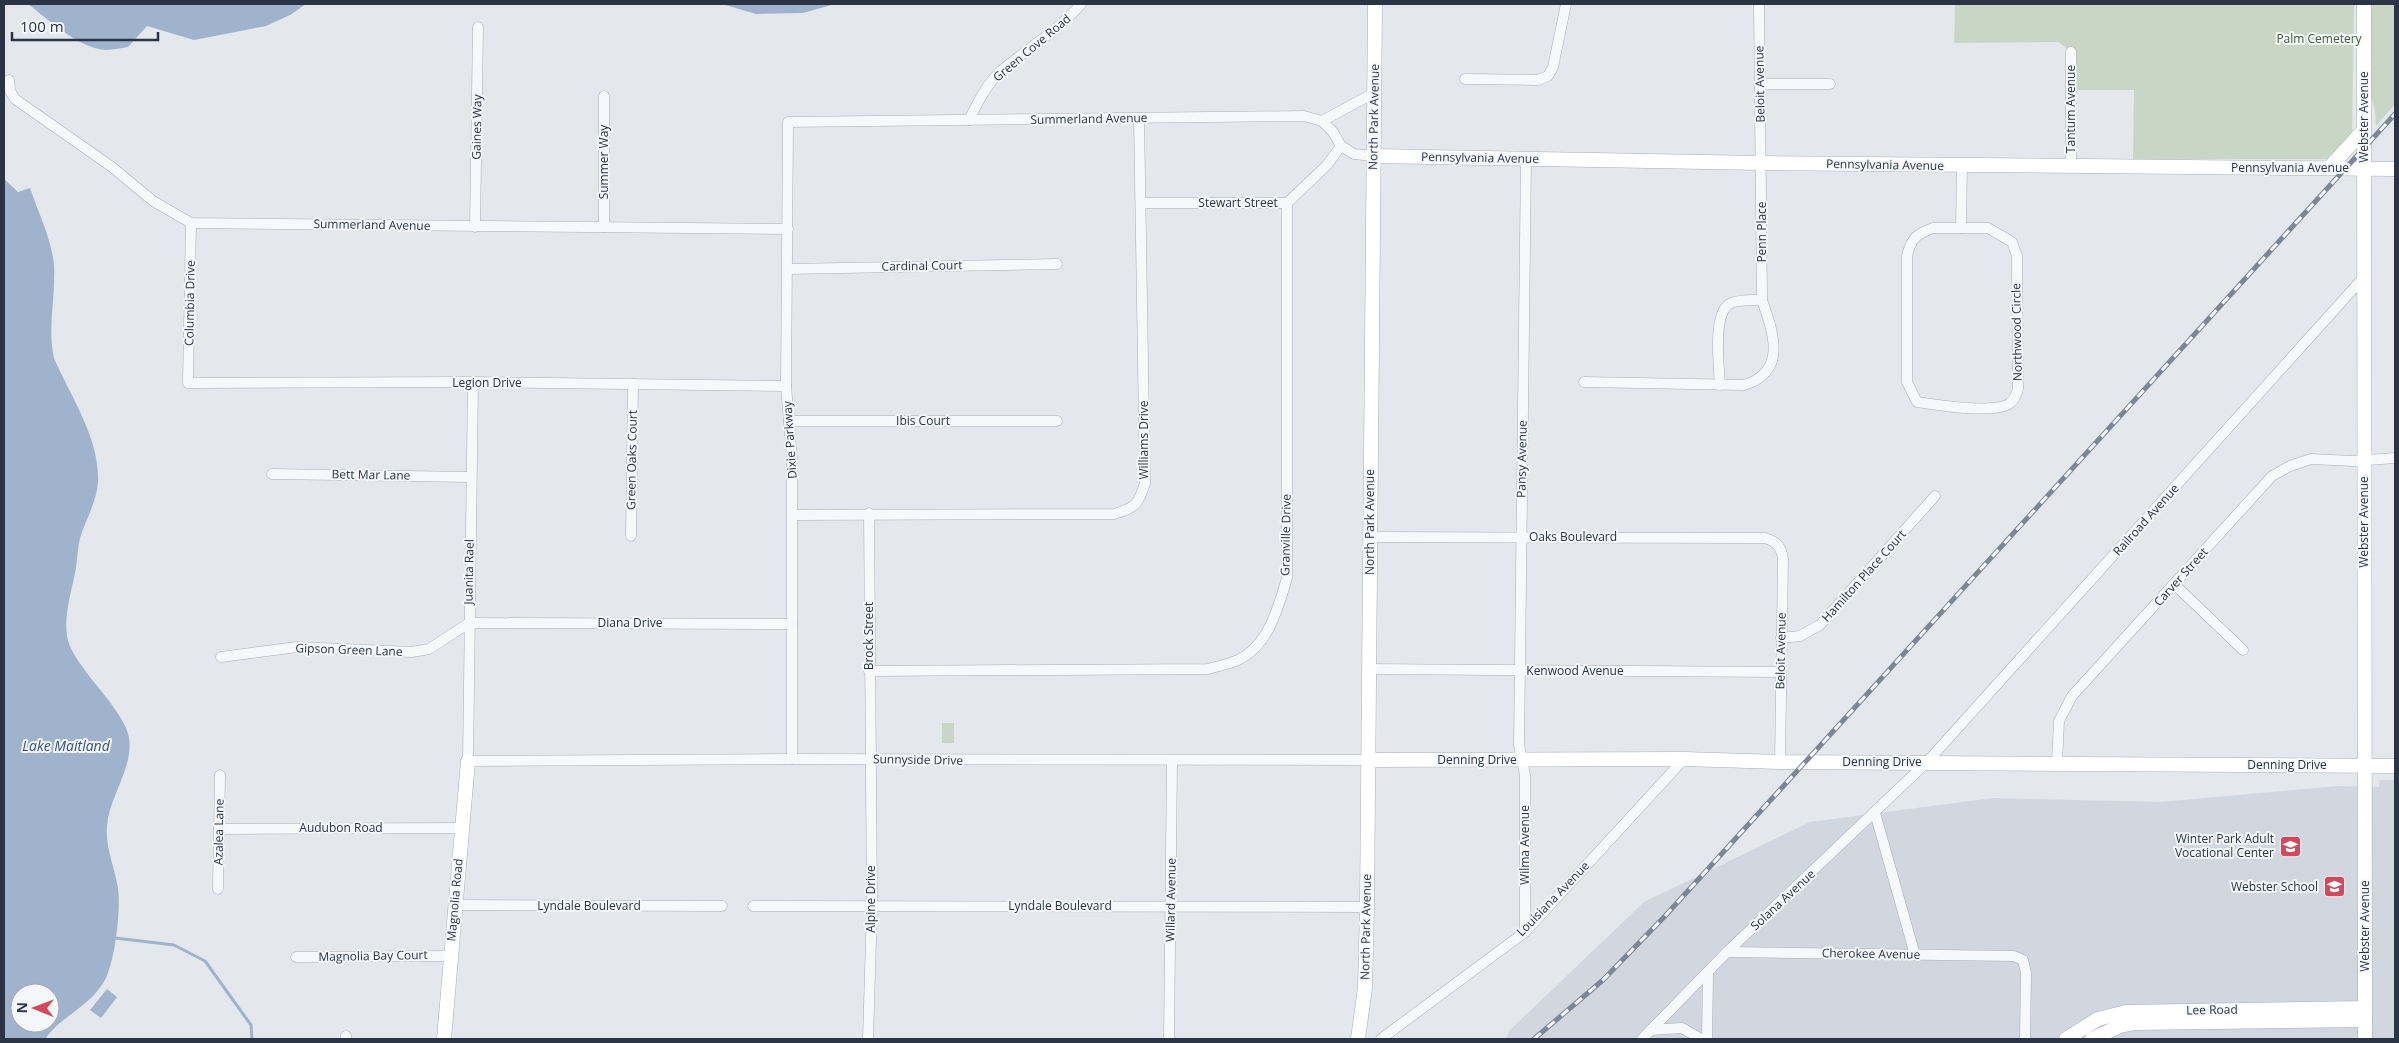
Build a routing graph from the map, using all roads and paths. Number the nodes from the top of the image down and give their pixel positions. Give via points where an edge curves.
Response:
1 (1081, 4) edge
2 (1375, 4) edge
3 (1566, 4) edge
4 (1759, 4) edge
5 (2364, 4) edge
6 (478, 27) dead end
7 (2071, 52) dead end
8 (1465, 79) dead end
9 (8, 80) dead end
10 (1759, 84) junction
11 (1830, 84) dead end
12 (1374, 93) junction
13 (604, 96) dead end
14 (1139, 118) junction
15 (969, 120) junction
16 (1322, 121) junction
17 (788, 122) joint
18 (2364, 130) junction
19 (1341, 146) junction
20 (1374, 156) junction
21 (1526, 159) junction
22 (1761, 163) junction
23 (1962, 165) junction
24 (2071, 167) junction
25 (2329, 168) junction
26 (2364, 169) junction
27 (2395, 169) edge
28 (1142, 202) junction
29 (1287, 203) junction
30 (192, 223) junction
31 (475, 227) junction
32 (604, 227) junction
33 (788, 228) junction
34 (1961, 228) junction
35 (1056, 264) dead end
36 (788, 269) junction
37 (2364, 277) junction
38 (1762, 300) junction
39 (188, 382) joint
40 (472, 382) junction
41 (1584, 382) dead end
42 (633, 384) junction
43 (1720, 385) junction
44 (786, 386) junction
45 (789, 421) junction
46 (1057, 421) dead end
47 (2395, 458) edge
48 (2364, 460) junction
49 (272, 474) dead end
50 (471, 477) junction
51 (1936, 496) dead end
52 (869, 513) junction
53 (793, 515) junction
54 (632, 536) dead end
55 (1370, 536) junction
56 (1521, 537) junction
57 (1776, 542) joint
58 (2174, 584) junction
59 (469, 623) junction
60 (792, 624) junction
61 (1781, 638) junction
62 (2243, 650) dead end
63 (221, 656) dead end
64 (1369, 669) junction
65 (869, 670) junction
66 (1520, 671) junction
67 (1780, 672) junction
68 (792, 759) junction
69 (1522, 759) junction
70 (1684, 759) junction
71 (870, 760) junction
72 (1172, 760) junction
73 (1369, 760) junction
74 (468, 761) junction
75 (1780, 762) junction
76 (1927, 762) junction
77 (2057, 763) junction
78 (2364, 765) junction
79 (2395, 766) edge
80 (220, 775) dead end
81 (1875, 813) junction
82 (219, 828) junction
83 (462, 828) junction
84 (218, 889) dead end
85 (455, 906) junction
86 (722, 906) dead end
87 (753, 906) dead end
88 (872, 906) junction
89 (1367, 906) junction
90 (1171, 907) junction
91 (1524, 932) junction
92 (1727, 952) junction
93 (1915, 955) junction
94 (450, 956) junction
95 (296, 957) dead end
96 (1708, 972) junction
97 (2365, 1014) junction
98 (2199, 1016) junction
99 (1650, 1030) junction
100 (444, 1039) edge
101 (868, 1039) edge
102 (1169, 1039) edge
103 (1358, 1039) edge
104 (1381, 1039) edge
105 (1642, 1039) edge
106 (1701, 1039) edge
107 (1707, 1039) edge
108 (2024, 1039) edge
109 (2066, 1039) edge
110 (2092, 1039) edge
111 (2365, 1039) edge

1 - 15 street, Green Cove Road via 1067,22 1000,72 981,95
2 - 12 street, North Park Avenue
3 - 8 street via 1553,67 1548,76 1538,80
4 - 10 street, Beloit Avenue
5 - 18 street, Webster Avenue
6 - 31 street, Gaines Way
7 - 24 street, Tantum Avenue
9 - 30 street, Summerland Avenue via 15,99 112,167 153,201
10 - 11 street
10 - 22 street, Beloit Avenue
12 - 16 street
12 - 20 street, North Park Avenue
13 - 32 street, Summer Way
14 - 15 street, Summerland Avenue
14 - 16 street, Summerland Avenue via 1304,116
14 - 28 street, Williams Drive
15 - 17 street, Summerland Avenue
16 - 19 street
17 - 33 street, Dixie Parkway
18 - 25 street
18 - 26 street, Webster Avenue
19 - 20 street via 1354,154
19 - 29 street, Stewart Street via 1327,165
20 - 21 street, Pennsylvania Avenue
20 - 55 street, North Park Avenue
21 - 22 street, Pennsylvania Avenue
21 - 56 street, Pansy Avenue
22 - 23 street, Pennsylvania Avenue
22 - 38 street, Penn Place
23 - 24 street, Pennsylvania Avenue
23 - 34 street
24 - 25 street, Pennsylvania Avenue
25 - 26 street, Pennsylvania Avenue
26 - 27 street, Pennsylvania Avenue
26 - 37 street, Webster Avenue
28 - 29 street, Stewart Street
28 - 52 street, Williams Drive via 1146,483 1139,502 1114,514
29 - 65 street, Granville Drive via 1287,578 1276,614 1260,644 1239,660 1208,669
30 - 31 street, Summerland Avenue
30 - 39 street, Columbia Drive
31 - 32 street, Summerland Avenue
32 - 33 street, Summerland Avenue
33 - 36 street, Dixie Parkway
34 - 34 street, Northwood Circle via 1933,228 1919,232 1911,241 1907,256 1907,382 1918,402 1993,408 2005,406 2015,398 2018,389 2017,256 2012,242 2000,233 1988,228
35 - 36 street, Cardinal Court
36 - 44 street, Dixie Parkway
37 - 48 street, Webster Avenue
37 - 76 street, Railroad Avenue
38 - 43 street via 1730,303 1723,310 1719,321
38 - 43 street, Penn Place via 1773,332 1774,354 1768,370 1758,381 1744,385
39 - 40 street, Legion Drive
40 - 42 street, Legion Drive
40 - 50 street, Juanita Rael
41 - 43 street, Penn Place
42 - 44 street, Legion Drive
42 - 54 street, Green Oaks Court
44 - 45 street, Dixie Parkway
45 - 46 street, Ibis Court
45 - 53 street, Dixie Parkway
47 - 48 street, Carver Street
48 - 58 street, Carver Street via 2311,459 2272,476
48 - 78 street, Webster Avenue
49 - 50 street, Bett Mar Lane
50 - 59 street, Juanita Rael
51 - 61 street, Hamilton Place Court via 1820,625 1800,636
52 - 53 street, Williams Drive
52 - 65 street, Brock Street
53 - 60 street, Dixie Parkway
55 - 56 street, Oaks Boulevard
55 - 64 street, North Park Avenue
56 - 57 street, Oaks Boulevard via 1765,538
56 - 66 street, Pansy Avenue
57 - 61 street, Beloit Avenue via 1782,549 1783,559
58 - 62 street
58 - 77 street, Carver Street via 2072,696 2059,721
59 - 60 street, Diana Drive
59 - 63 street, Gipson Green Lane via 429,649 412,652 297,647
59 - 74 street, Juanita Rael
60 - 68 street, Dixie Parkway
61 - 67 street, Beloit Avenue
64 - 66 street, Kenwood Avenue
64 - 73 street, North Park Avenue
65 - 71 street, Brock Street
66 - 67 street, Kenwood Avenue
66 - 69 street, Pansy Avenue via 1519,745
67 - 75 street, Beloit Avenue
68 - 71 street, Sunnyside Drive
68 - 74 street, Sunnyside Drive
69 - 70 street, Denning Drive
69 - 73 street, Denning Drive
69 - 91 street, Wilma Avenue
70 - 75 street, Denning Drive
70 - 91 street, Louisiana Avenue
71 - 72 street, Sunnyside Drive
71 - 88 street, Alpine Drive
72 - 73 street, Sunnyside Drive
72 - 90 street, Willard Avenue
73 - 89 street, North Park Avenue
74 - 83 street, Magnolia Road
75 - 76 street, Denning Drive
76 - 77 street, Denning Drive
76 - 81 street, Solana Avenue
77 - 78 street, Denning Drive
78 - 79 street, Denning Drive
78 - 97 street, Webster Avenue
80 - 82 street, Azalea Lane
81 - 92 street, Solana Avenue
81 - 93 street
82 - 83 street, Audubon Road
82 - 84 street, Azalea Lane
83 - 85 street, Magnolia Road
85 - 86 street, Lyndale Boulevard
85 - 94 street, Magnolia Road
87 - 88 street, Lyndale Boulevard
88 - 90 street, Lyndale Boulevard
88 - 101 street, Alpine Drive
89 - 90 street, Lyndale Boulevard
89 - 103 street, North Park Avenue via 1364,988
90 - 102 street, Willard Avenue
91 - 104 street, Louisiana Avenue
92 - 93 street, Cherokee Avenue
92 - 96 street, Solana Avenue
93 - 108 street, Cherokee Avenue via 2014,956 2023,960 2026,973
94 - 95 street, Magnolia Bay Court
94 - 100 street, Magnolia Road
96 - 99 street, Solana Avenue
96 - 107 street
97 - 98 street, Lee Road
97 - 111 street, Webster Avenue
98 - 109 street, Lee Road via 2126,1012 2080,1028
98 - 110 street, Lee Road via 2120,1026
99 - 105 street, Solana Avenue
99 - 106 street via 1682,1028

